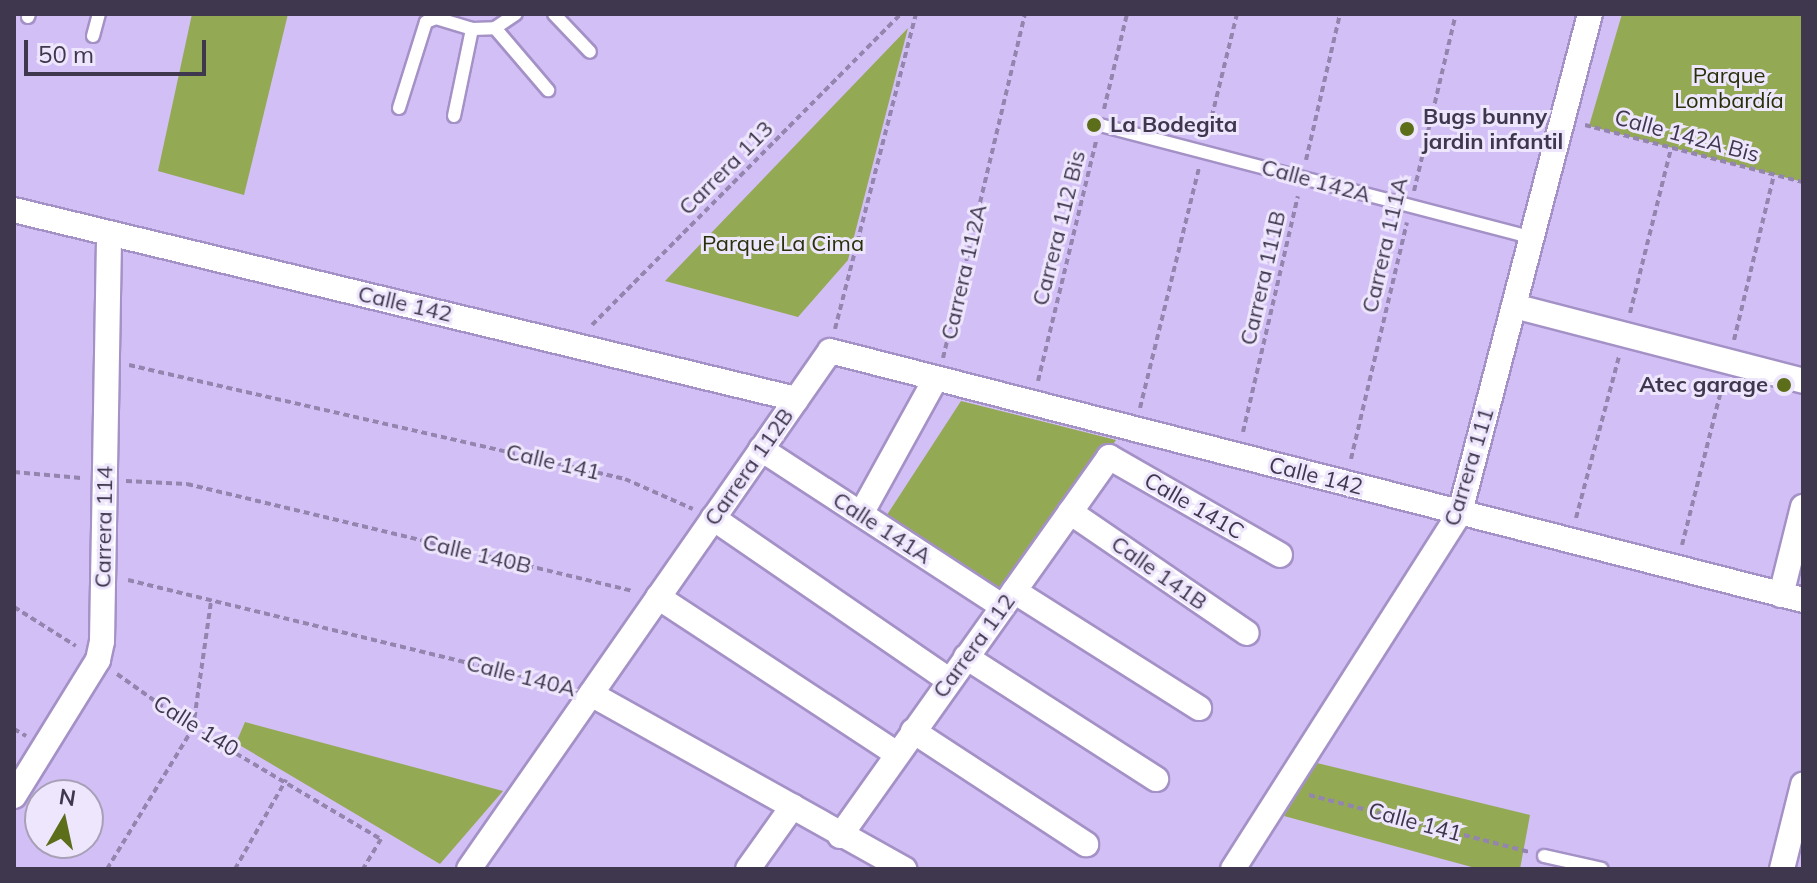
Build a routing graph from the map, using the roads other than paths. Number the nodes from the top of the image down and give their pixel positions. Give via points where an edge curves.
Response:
1 (99, 14) edge
2 (516, 14) edge
3 (554, 14) edge
4 (1590, 14) edge
5 (495, 28) junction
6 (472, 29) junction
7 (93, 36) dead end
8 (590, 52) dead end
9 (548, 90) dead end
10 (399, 108) dead end
11 (454, 116) dead end
12 (1100, 125) road end
13 (14, 210) edge
14 (109, 234) junction
15 (1531, 237) junction
16 (1514, 306) junction
17 (830, 351) joint
18 (936, 378) junction
19 (1803, 381) edge
20 (796, 399) junction
21 (761, 449) junction
22 (1109, 457) joint
23 (1803, 507) edge
24 (1070, 512) junction
25 (1460, 512) junction
26 (861, 514) junction
27 (713, 518) junction
28 (1799, 541) edge
29 (1280, 555) dead end
30 (658, 597) junction
31 (1008, 598) junction
32 (1792, 598) edge
33 (1247, 633) dead end
34 (966, 657) junction
35 (949, 680) junction
36 (591, 694) junction
37 (1199, 708) dead end
38 (913, 731) junction
39 (897, 754) junction
40 (1156, 779) dead end
41 (1803, 785) edge
42 (14, 796) edge
43 (793, 806) junction
44 (840, 836) junction
45 (1086, 844) dead end
46 (1544, 856) road end
47 (477, 866) edge
48 (748, 869) edge
49 (904, 869) edge
50 (1233, 869) edge
51 (1602, 869) edge
52 (1782, 869) edge

1 - 7 lane
2 - 5 lane
3 - 8 lane
4 - 15 street, Carrera 111
5 - 6 lane
5 - 9 lane
6 - 10 lane via 436,18 426,22
6 - 11 lane
12 - 15 lane, Calle 142A
13 - 14 street, Calle 142
14 - 20 street, Calle 142
14 - 42 street, Carrera 114 via 98,660
15 - 16 street, Carrera 111
16 - 19 street
16 - 25 street, Carrera 111
17 - 18 street, Calle 142
17 - 20 street, Carrera 112B
18 - 25 street, Calle 142
18 - 26 street
20 - 21 street, Carrera 112B
21 - 26 street, Calle 141A
21 - 27 street, Carrera 112B
22 - 24 street, Carrera 112
22 - 29 street, Calle 141C
23 - 28 street
24 - 31 street, Carrera 112
24 - 33 street, Calle 141B
25 - 32 street, Calle 142
25 - 50 street, Carrera 111
26 - 31 street, Calle 141A
27 - 30 street, Carrera 112B
27 - 35 street
28 - 32 street
30 - 36 street, Carrera 112B
30 - 39 street
31 - 34 street, Carrera 112
31 - 37 street, Calle 141A
34 - 35 street, Carrera 112
34 - 40 street
35 - 38 street, Carrera 112
36 - 43 street, Calle 140A
36 - 47 street, Carrera 112B
38 - 39 street, Carrera 112
38 - 45 street
39 - 44 street, Carrera 112
41 - 52 street
43 - 44 street, Calle 140A
43 - 48 street
44 - 49 street, Calle 140A
46 - 51 lane

